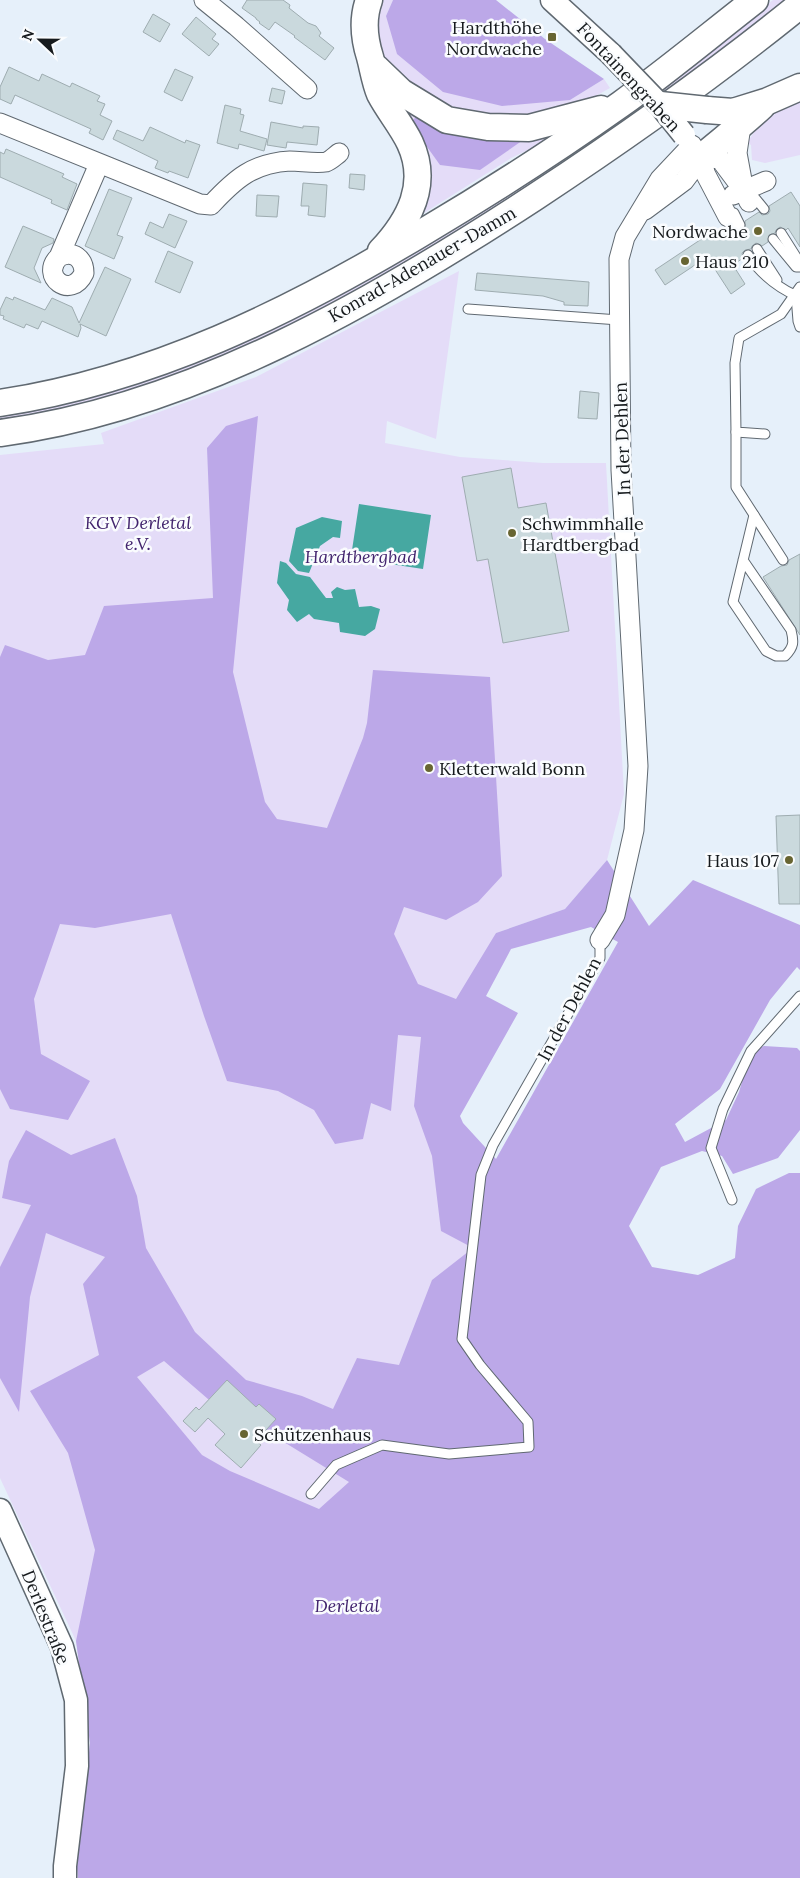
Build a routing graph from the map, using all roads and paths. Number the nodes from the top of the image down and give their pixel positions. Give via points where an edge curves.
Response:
1 (204, 0) edge
2 (369, 0) edge
3 (552, 0) edge
4 (755, 0) edge
5 (800, 5) edge
6 (371, 63) junction
7 (800, 87) edge
8 (307, 90) dead end
9 (621, 104) junction
10 (660, 105) junction
11 (737, 119) junction
12 (0, 123) edge
13 (692, 146) junction
14 (338, 153) dead end
15 (99, 164) junction
16 (766, 181) dead end
17 (715, 192) junction
18 (745, 211) junction
19 (781, 233) dead end
20 (773, 239) dead end
21 (757, 249) dead end
22 (748, 255) dead end
23 (59, 257) dead end
24 (800, 263) edge
25 (367, 266) junction
26 (800, 267) edge
27 (781, 287) junction
28 (799, 293) edge
29 (468, 309) dead end
30 (619, 320) junction
31 (800, 327) edge
32 (0, 403) edge
33 (736, 432) junction
34 (0, 433) edge
35 (765, 434) dead end
36 (754, 515) junction
37 (743, 560) junction
38 (783, 560) dead end
39 (600, 940) joint
40 (800, 996) edge
41 (732, 1200) dead end
42 (311, 1494) dead end
43 (0, 1510) edge
44 (65, 1878) edge

1 - 8 street
2 - 6 main road via 364,37
3 - 10 street, Fontainengraben, bridge
4 - 9 main road, Konrad-Adenauer-Damm
5 - 34 main road, Konrad-Adenauer-Damm via 648,121 475,236 385,290 263,353 182,386 104,412
6 - 9 main road via 401,92 447,120 488,127 529,128
6 - 25 main road via 380,92 410,144 418,171 417,192 407,218
7 - 11 main road
9 - 25 main road, Konrad-Adenauer-Damm via 504,184
10 - 11 main road, bridge via 707,110
10 - 13 street, Fontainengraben, bridge
11 - 13 main road via 726,136
11 - 18 street via 737,153
12 - 15 street
13 - 17 street, Fontainengraben
13 - 18 street via 720,159
13 - 30 street, In der Dehlen via 684,181 636,216 625,237 619,259
14 - 15 street via 327,162 291,161 252,169 239,177 211,205 200,204
15 - 23 street
16 - 18 street
17 - 18 street, Fontainengraben
17 - 18 street via 730,196
19 - 24 lane
20 - 26 lane via 796,267
21 - 27 lane
22 - 27 lane via 758,270
25 - 32 main road, Konrad-Adenauer-Damm via 280,312 147,368 69,390
27 - 28 lane
28 - 31 lane
28 - 33 lane via 781,314 739,338 735,364
29 - 30 lane
30 - 39 street, In der Dehlen via 622,470 638,766 634,830 616,915
33 - 35 lane
33 - 36 lane via 736,487
36 - 37 lane
36 - 38 lane
37 - 37 lane via 733,602 766,651 785,656 794,642 791,630
39 - 42 lane, In der Dehlen via 600,958 493,1145 481,1175 462,1339 528,1422 529,1447 449,1454 382,1445 336,1465
40 - 41 lane via 751,1051 723,1109 711,1148
43 - 44 street, Derlestraße via 62,1647 76,1700 77,1766

